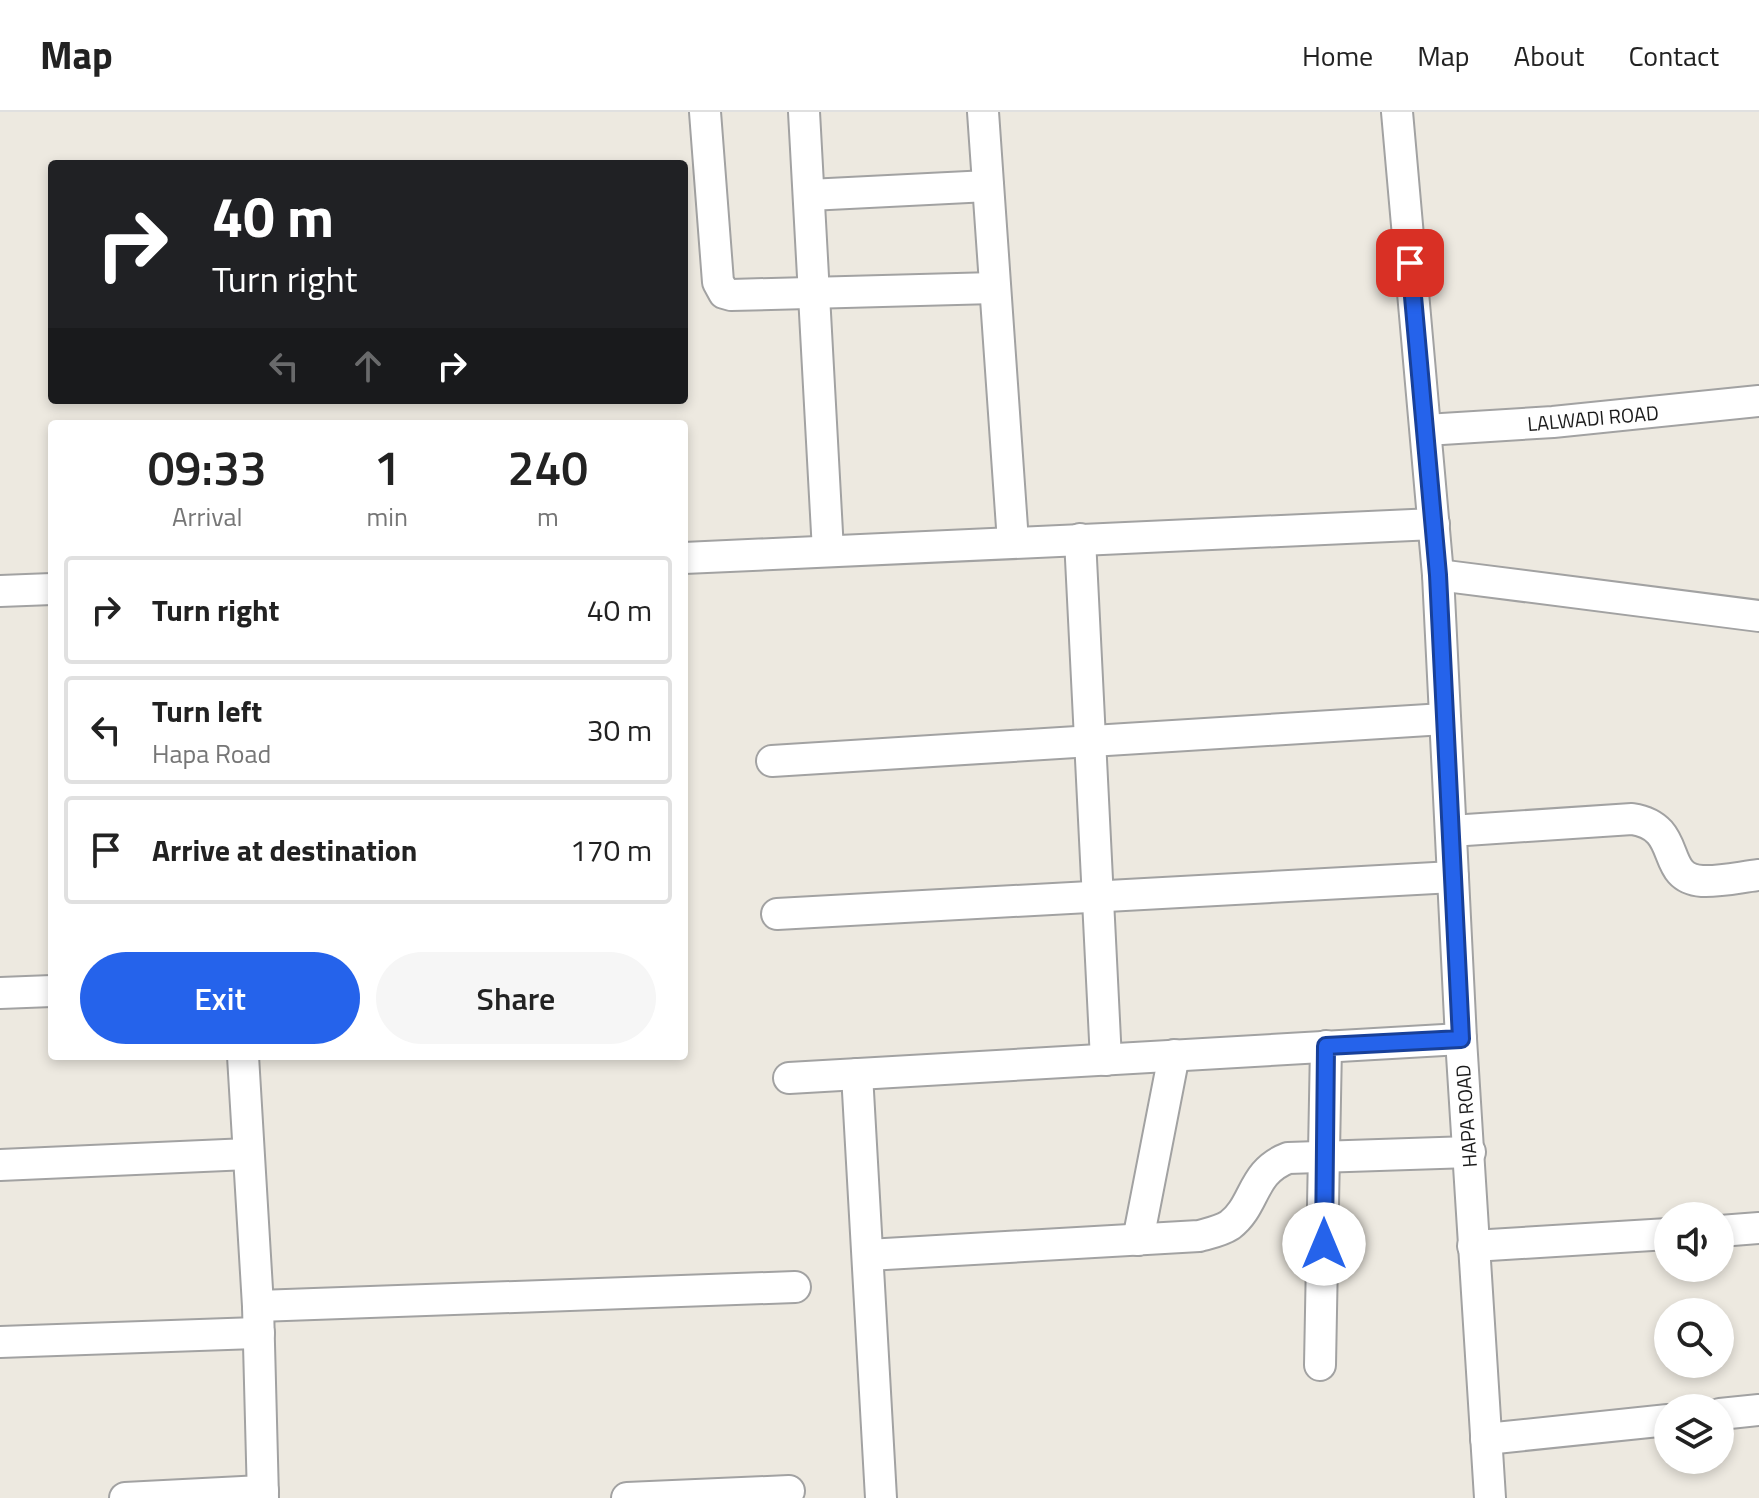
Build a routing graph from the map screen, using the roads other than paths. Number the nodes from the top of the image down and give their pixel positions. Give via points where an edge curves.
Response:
1 (705, 112) edge
2 (804, 112) edge
3 (983, 112) edge
4 (1397, 112) edge
5 (988, 186) junction
6 (809, 195) junction
7 (994, 288) junction
8 (814, 293) junction
9 (1759, 401) edge
10 (1426, 430) junction
11 (1434, 524) junction
12 (1080, 539) junction
13 (1013, 542) junction
14 (828, 551) junction
15 (688, 558) edge
16 (1438, 575) junction
17 (48, 589) edge
18 (0, 591) edge
19 (1759, 616) edge
20 (1444, 719) junction
21 (1090, 741) junction
22 (772, 761) dead end
23 (1451, 831) junction
24 (1759, 875) edge
25 (1453, 877) junction
26 (1098, 897) junction
27 (777, 914) dead end
28 (48, 991) edge
29 (0, 993) edge
30 (1461, 1039) junction
31 (1326, 1046) junction
32 (1174, 1055) junction
33 (243, 1060) edge
34 (1106, 1060) junction
35 (857, 1074) junction
36 (789, 1078) dead end
37 (1470, 1152) junction
38 (248, 1154) junction
39 (1324, 1156) junction
40 (0, 1165) edge
41 (1759, 1228) edge
42 (1734, 1230) edge
43 (1654, 1235) edge
44 (1138, 1240) junction
45 (1473, 1246) junction
46 (868, 1255) junction
47 (795, 1287) dead end
48 (259, 1319) junction
49 (0, 1342) edge
50 (1320, 1365) dead end
51 (1759, 1410) edge
52 (1734, 1413) edge
53 (1654, 1421) edge
54 (1486, 1439) junction
55 (789, 1491) dead end
56 (263, 1495) edge
57 (125, 1498) edge
58 (627, 1498) edge
59 (881, 1498) edge
60 (1490, 1498) edge

1 - 8 street via 720,288 731,295
2 - 6 street
3 - 5 street
4 - 10 street, HAPA ROAD
5 - 6 street
5 - 7 street
6 - 8 street
7 - 8 street
7 - 13 street
8 - 14 street
9 - 10 street, LALWADI ROAD
10 - 11 street, HAPA ROAD
11 - 12 street
11 - 16 street, HAPA ROAD
12 - 13 street
12 - 21 street
13 - 14 street
14 - 15 street
16 - 19 street
16 - 20 street, HAPA ROAD
17 - 18 street
20 - 21 street
20 - 23 street, HAPA ROAD
21 - 22 street
21 - 26 street
23 - 24 street via 1632,819 1656,826 1687,877 1701,881
23 - 25 street, HAPA ROAD
25 - 26 street
25 - 30 street, HAPA ROAD
26 - 27 street
26 - 34 street
28 - 29 street
30 - 31 street
30 - 37 street, HAPA ROAD
31 - 32 street
31 - 39 street
32 - 34 street
32 - 44 street
33 - 38 street
34 - 35 street
35 - 36 street
35 - 46 street
37 - 39 street
37 - 45 street, HAPA ROAD
38 - 40 street
38 - 48 street
39 - 44 street via 1276,1163 1227,1227 1199,1236
39 - 50 street
41 - 42 street
43 - 45 street
44 - 46 street
45 - 54 street, HAPA ROAD
46 - 59 street
47 - 48 street
48 - 49 street
48 - 56 street
51 - 52 street
53 - 54 street
54 - 60 street, HAPA ROAD
55 - 58 street
56 - 57 street

